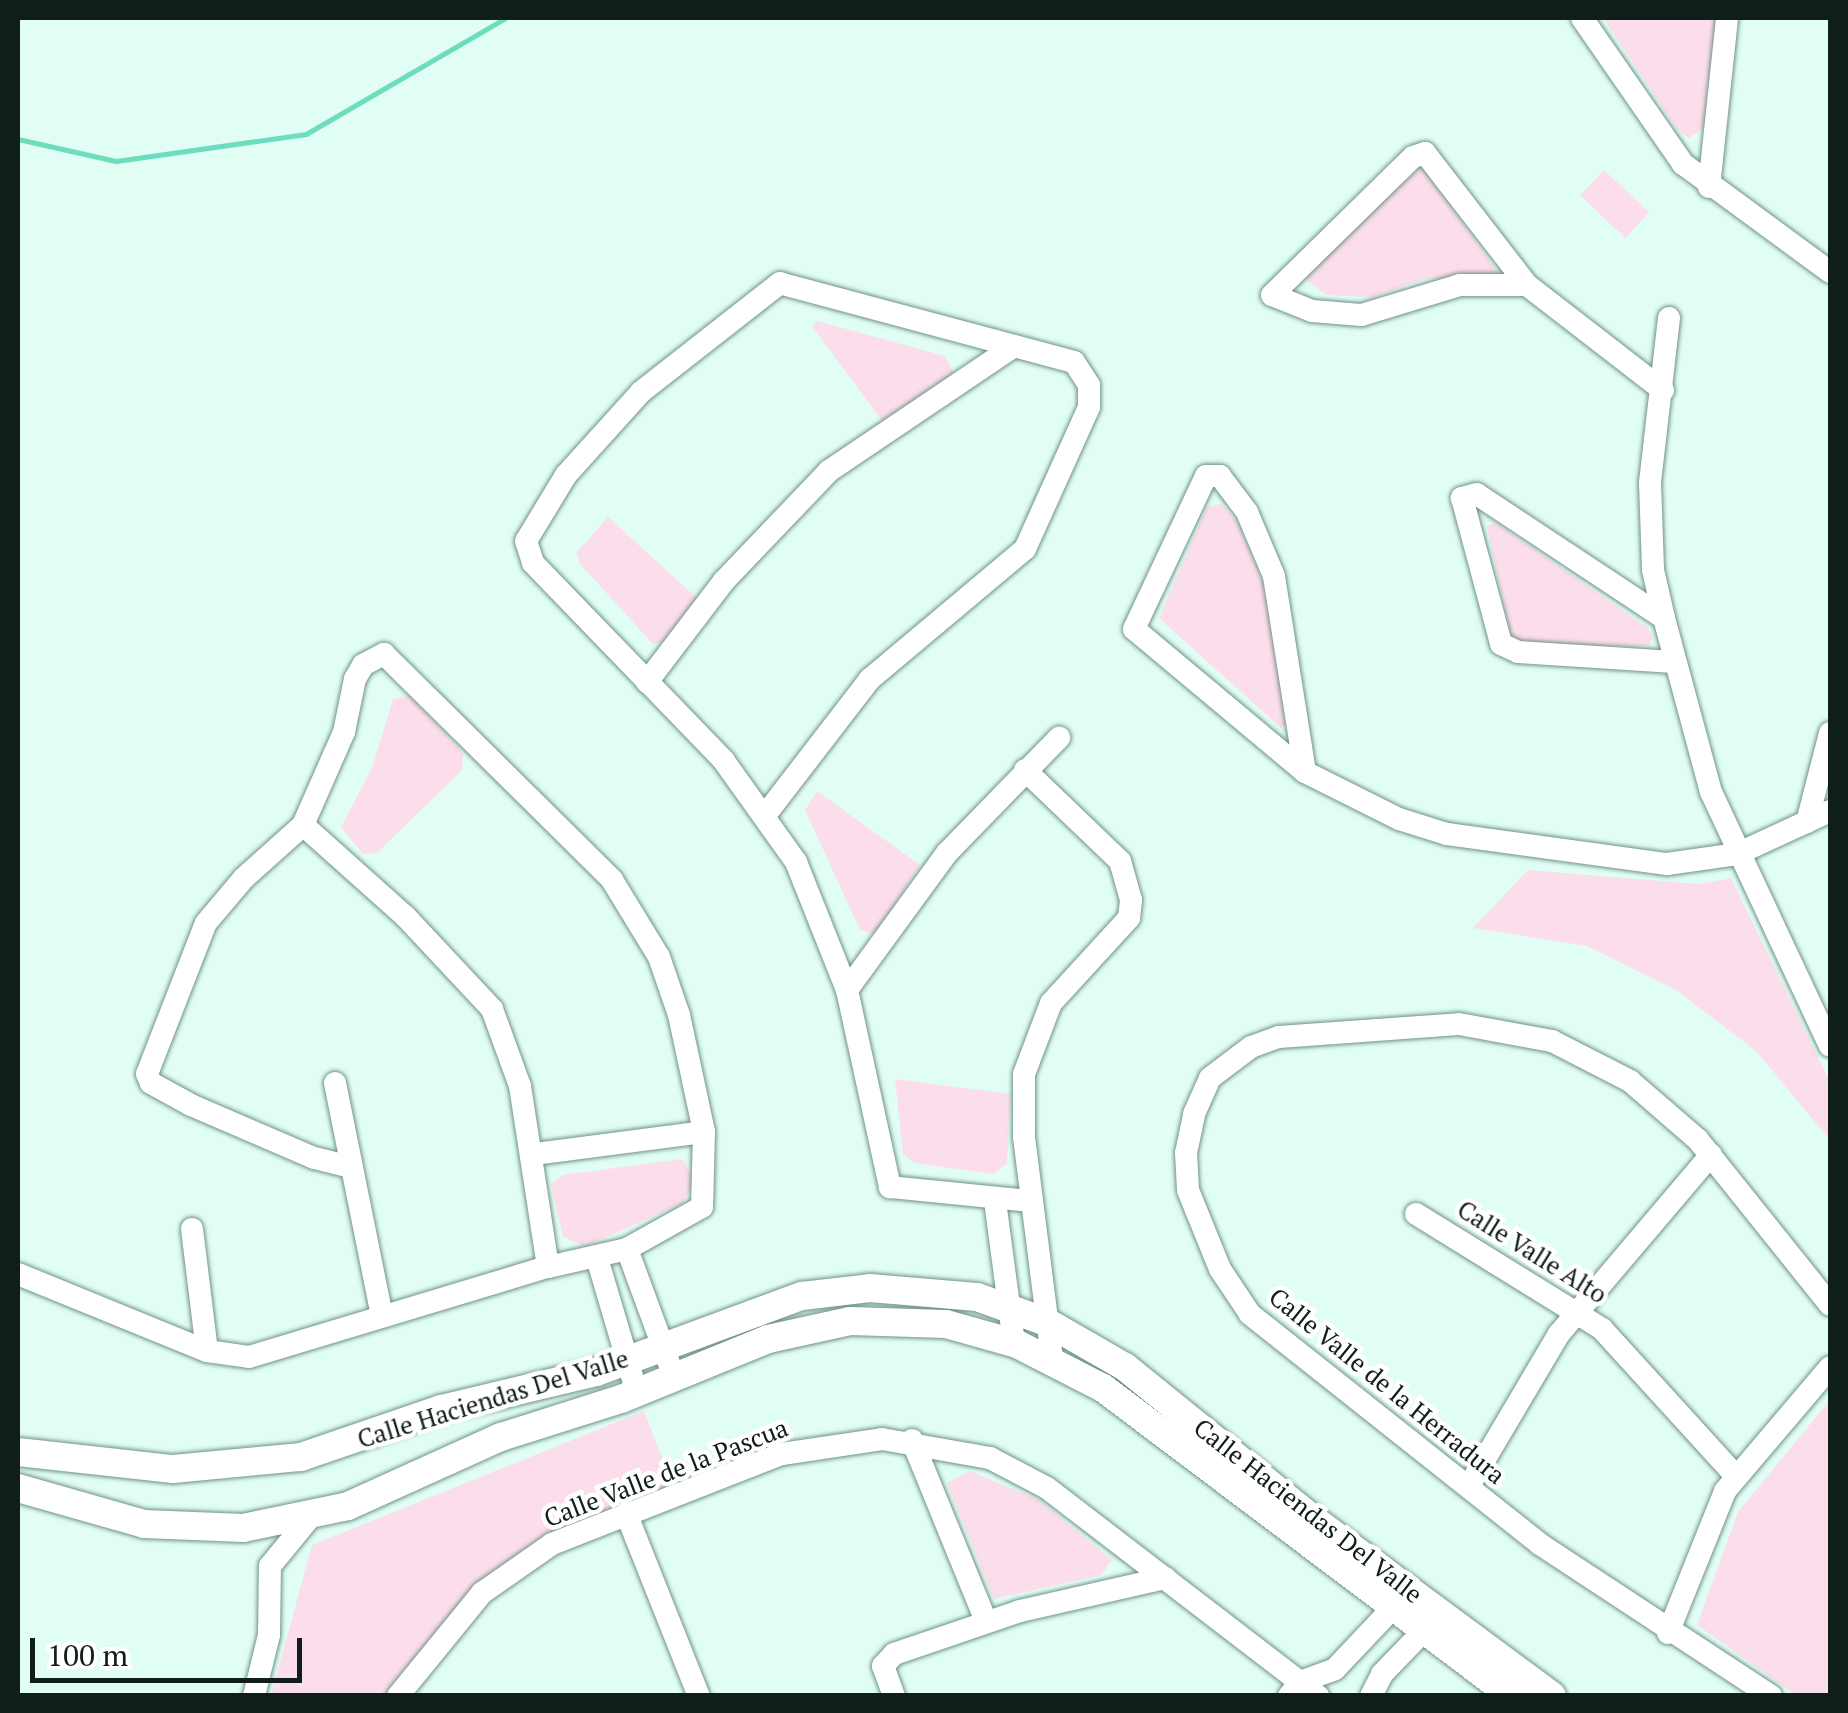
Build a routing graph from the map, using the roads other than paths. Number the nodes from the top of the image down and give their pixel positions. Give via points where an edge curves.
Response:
1 (1582, 18) edge
2 (1727, 18) edge
3 (1709, 187) junction
4 (1830, 272) edge
5 (1527, 285) junction
6 (1668, 318) dead end
7 (1014, 346) junction
8 (1663, 390) junction
9 (1664, 618) junction
10 (1674, 662) junction
11 (646, 682) junction
12 (1830, 733) edge
13 (1059, 738) dead end
14 (1025, 770) junction
15 (1305, 772) junction
16 (1830, 811) edge
17 (766, 814) junction
18 (1807, 822) junction
19 (304, 825) junction
20 (1738, 854) junction
21 (848, 990) junction
22 (1830, 1046) edge
23 (335, 1083) dead end
24 (704, 1132) junction
25 (535, 1154) junction
26 (1710, 1155) junction
27 (351, 1167) junction
28 (995, 1201) junction
29 (1030, 1201) junction
30 (1416, 1214) dead end
31 (192, 1230) dead end
32 (627, 1249) junction
33 (597, 1258) junction
34 (548, 1267) junction
35 (18, 1274) edge
36 (1830, 1304) edge
37 (1008, 1308) junction
38 (1577, 1309) junction
39 (382, 1316) junction
40 (1046, 1322) junction
41 (1014, 1343) junction
42 (663, 1346) junction
43 (206, 1351) junction
44 (627, 1360) junction
45 (1052, 1360) junction
46 (1830, 1367) edge
47 (674, 1377) junction
48 (637, 1392) junction
49 (912, 1440) junction
50 (18, 1452) edge
51 (1735, 1475) junction
52 (1468, 1486) junction
53 (18, 1488) edge
54 (626, 1512) junction
55 (311, 1516) junction
56 (1165, 1578) junction
57 (1400, 1600) junction
58 (986, 1621) junction
59 (1431, 1624) junction
60 (1668, 1632) junction
61 (1303, 1691) edge
62 (696, 1694) edge
63 (254, 1696) edge
64 (398, 1696) edge
65 (894, 1696) edge
66 (1371, 1696) edge
67 (1512, 1696) edge
68 (1552, 1696) edge
69 (1771, 1696) edge

1 - 3 street via 1652,126
2 - 3 street
3 - 4 street
5 - 5 street via 1430,158 1419,154 1272,295 1312,311 1362,316 1460,285
5 - 8 street
6 - 8 street
7 - 11 street via 829,471 746,556
7 - 11 street via 815,287 780,283 641,392 566,475 526,541 533,564
7 - 17 street via 1074,362 1089,385 1089,407 1025,549 870,679
8 - 9 street via 1650,516
9 - 10 street
9 - 10 street via 1477,494 1462,498 1501,644 1518,652
10 - 20 street via 1696,747
11 - 17 street via 692,724
12 - 18 street
13 - 14 street
14 - 21 street via 947,853
14 - 29 street via 1120,861 1131,900 1129,918 1050,1003 1034,1039 1024,1074
15 - 15 street via 1274,576 1237,497 1220,476 1206,476 1134,629
15 - 20 street via 1399,818 1522,848 1667,864
16 - 18 street
17 - 21 street via 796,862
18 - 20 street
19 - 24 street via 344,732 355,680 363,665 384,654 612,880 659,957
19 - 25 street via 406,916 492,1009 509,1047
19 - 27 street via 244,878 206,924 147,1074 190,1105
20 - 22 street
21 - 28 street via 890,1186
23 - 27 street
24 - 25 street
24 - 32 street via 702,1207
25 - 34 street
26 - 36 street, Calle Valle de la Herradura
26 - 38 street
26 - 52 street, Calle Valle de la Herradura via 1630,1081 1552,1041 1493,1027 1280,1037 1251,1047 1210,1078 1186,1153 1188,1190 1236,1296 1267,1331
27 - 39 street
28 - 29 street
28 - 37 street
29 - 40 street
30 - 38 street, Calle Valle Alto
31 - 43 street
32 - 33 street
32 - 42 street
33 - 34 street
33 - 44 street
34 - 39 street
35 - 43 street
37 - 40 main road, Calle Haciendas Del Valle
37 - 41 street
37 - 42 main road, Calle Haciendas Del Valle via 910,1288 841,1290 761,1308
38 - 51 street, Calle Valle Alto
38 - 52 street
39 - 43 street via 249,1357
40 - 45 street
40 - 57 main road, Calle Haciendas Del Valle via 1125,1366
41 - 45 main road, Calle Haciendas Del Valle
41 - 47 main road, Calle Haciendas Del Valle via 946,1324 850,1321 768,1339
42 - 44 main road, Calle Haciendas Del Valle
42 - 47 street
44 - 48 street
44 - 50 main road, Calle Haciendas Del Valle via 282,1460 173,1469
45 - 57 main road, Calle Haciendas Del Valle via 1103,1388
46 - 51 street
47 - 48 main road, Calle Haciendas Del Valle
48 - 55 main road, Calle Haciendas Del Valle via 500,1437 348,1506
49 - 54 street, Calle Valle de la Pascua via 842,1441 782,1454
49 - 56 street, Calle Valle de la Pascua via 990,1458 1019,1472
49 - 58 street
51 - 60 street via 1708,1524
52 - 60 street, Calle Valle de la Herradura
53 - 55 main road, Calle Haciendas Del Valle via 144,1524 243,1528
54 - 62 street
54 - 64 street, Calle Valle de la Pascua via 500,1576 459,1615
55 - 63 street via 270,1566 269,1635
56 - 58 street
56 - 61 street, Calle Valle de la Pascua
57 - 59 main road, Calle Haciendas Del Valle
57 - 61 street via 1335,1669
58 - 65 street via 886,1659
59 - 66 street
59 - 67 main road, Calle Haciendas Del Valle
59 - 68 main road, Calle Haciendas Del Valle
60 - 69 street, Calle Valle de la Herradura

